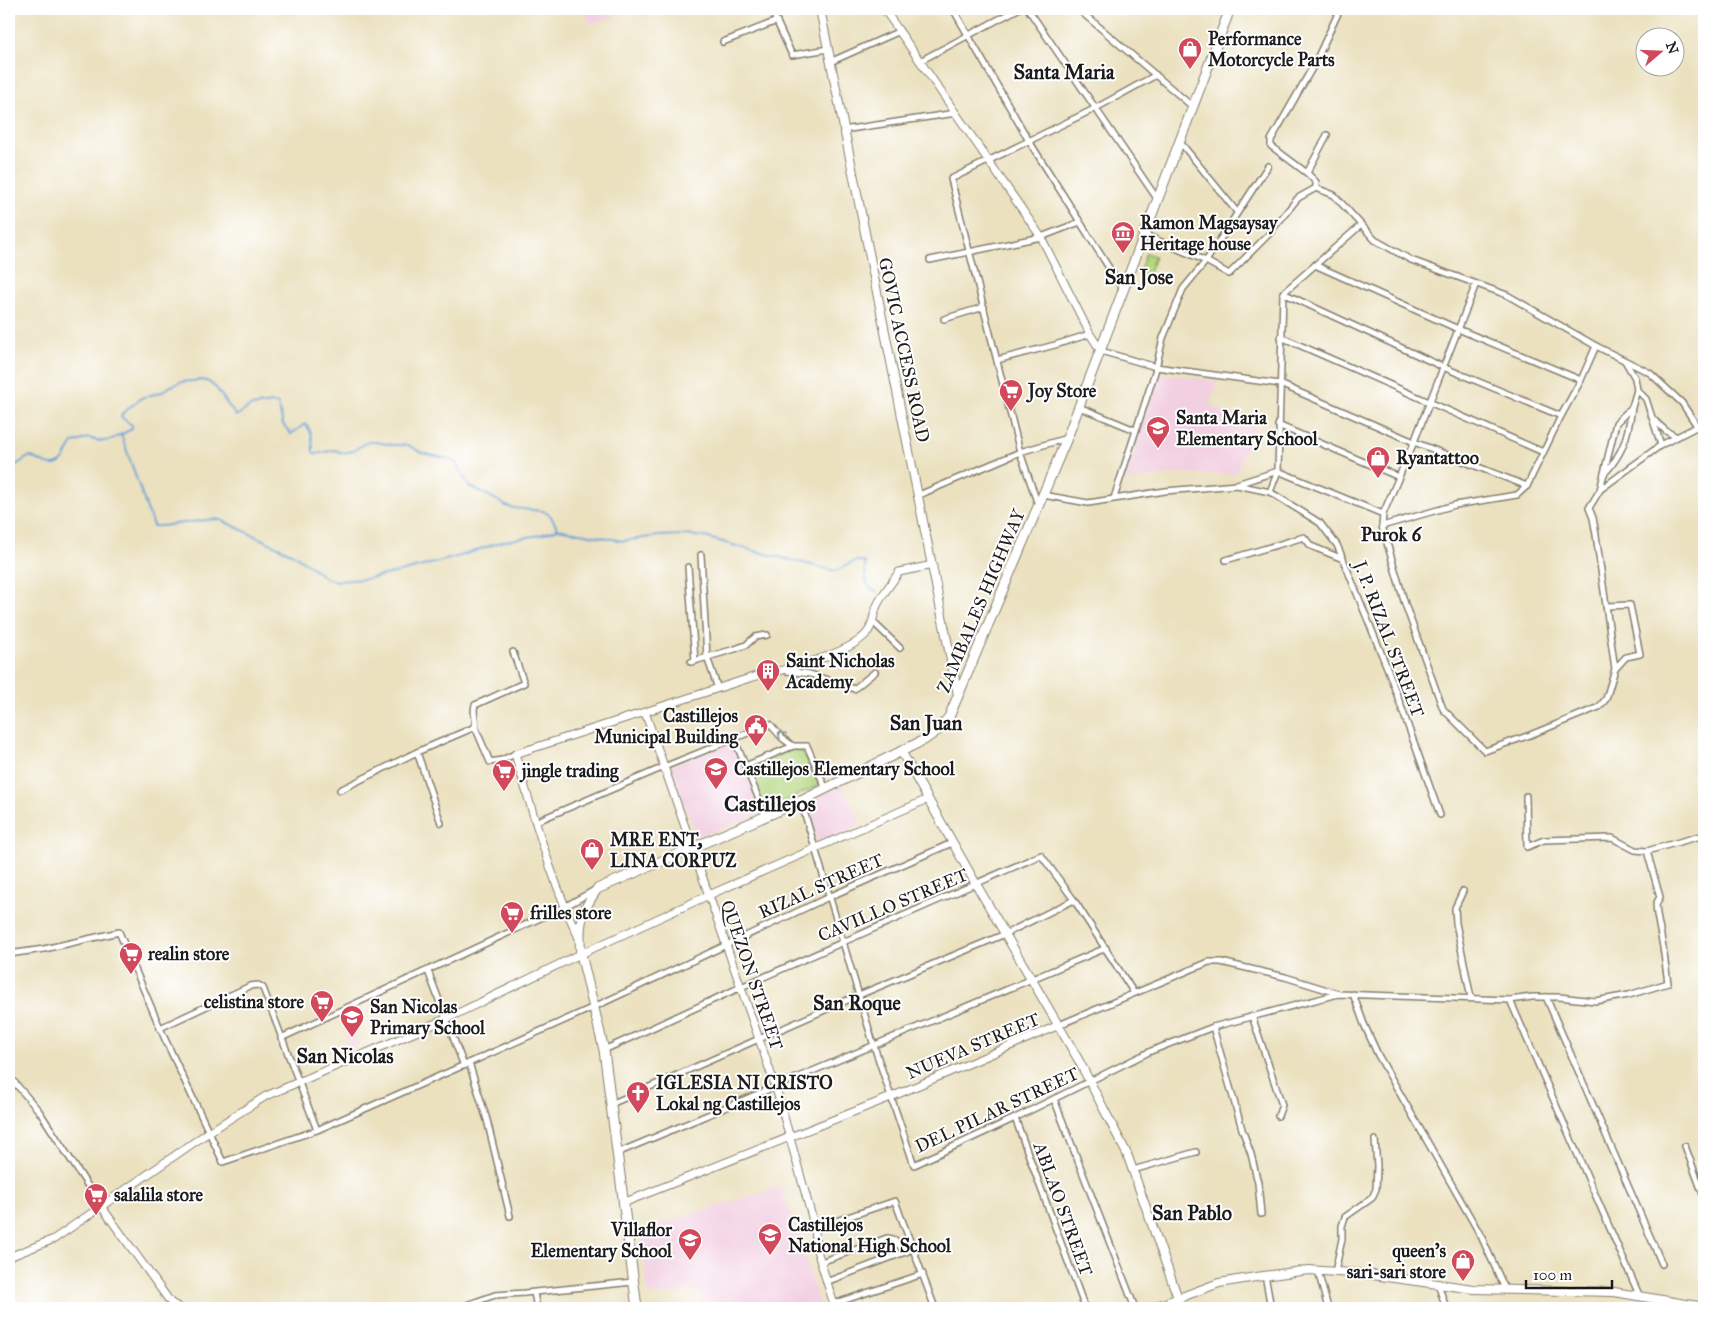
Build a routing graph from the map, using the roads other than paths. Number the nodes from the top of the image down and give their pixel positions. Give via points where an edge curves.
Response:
1 (771, 9) edge
2 (820, 9) edge
3 (884, 9) edge
4 (953, 9) edge
5 (1018, 9) edge
6 (1028, 9) edge
7 (1078, 9) edge
8 (1230, 9) edge
9 (1340, 9) edge
10 (776, 22) junction
11 (900, 31) junction
12 (968, 35) junction
13 (723, 42) dead end
14 (828, 49) junction
15 (920, 61) junction
16 (830, 62) junction
17 (1156, 76) junction
18 (1193, 107) junction
19 (1096, 108) junction
20 (956, 113) junction
21 (843, 130) junction
22 (1327, 135) dead end
23 (1030, 140) junction
24 (1180, 142) junction
25 (990, 161) junction
26 (1268, 166) dead end
27 (1307, 173) junction
28 (1316, 188) junction
29 (1158, 200) junction
30 (1237, 212) junction
31 (1080, 222) junction
32 (1360, 226) junction
33 (1145, 235) junction
34 (1040, 237) junction
35 (970, 252) junction
36 (930, 260) dead end
37 (1206, 261) junction
38 (1315, 264) junction
39 (1476, 284) junction
40 (1123, 290) junction
41 (1283, 293) junction
42 (984, 306) junction
43 (944, 319) dead end
44 (1458, 329) junction
45 (1090, 334) junction
46 (1281, 337) junction
47 (1596, 346) junction
48 (1101, 351) junction
49 (998, 360) junction
50 (1626, 361) junction
51 (1443, 367) junction
52 (1156, 368) junction
53 (1581, 380) junction
54 (1280, 384) junction
55 (1637, 390) junction
56 (1429, 403) junction
57 (1078, 407) junction
58 (1632, 407) junction
59 (1561, 416) junction
60 (1652, 418) junction
61 (1704, 423) edge
62 (1278, 425) junction
63 (1697, 426) junction
64 (1135, 430) junction
65 (1677, 437) junction
66 (1067, 438) junction
67 (1414, 442) junction
68 (1661, 445) junction
69 (1020, 452) junction
70 (1544, 452) junction
71 (1278, 471) junction
72 (1604, 475) junction
73 (1398, 477) junction
74 (1236, 484) junction
75 (1527, 486) junction
76 (1600, 490) junction
77 (1270, 492) junction
78 (919, 495) junction
79 (1043, 495) junction
80 (1114, 498) junction
81 (1038, 505) junction
82 (1383, 514) junction
83 (1382, 526) junction
84 (701, 555) dead end
85 (1343, 559) junction
86 (1226, 560) dead end
87 (933, 565) junction
88 (688, 567) dead end
89 (1606, 606) junction
90 (873, 622) junction
91 (767, 635) dead end
92 (900, 648) dead end
93 (513, 652) dead end
94 (707, 657) junction
95 (786, 670) junction
96 (1615, 670) junction
97 (875, 672) dead end
98 (718, 689) junction
99 (959, 698) junction
100 (645, 712) junction
101 (475, 727) junction
102 (734, 738) junction
103 (794, 746) junction
104 (901, 751) junction
105 (417, 752) junction
106 (516, 754) junction
107 (745, 766) junction
108 (664, 767) junction
109 (826, 788) junction
110 (340, 790) dead end
111 (1526, 796) dead end
112 (928, 799) junction
113 (802, 801) junction
114 (1440, 815) dead end
115 (766, 817) junction
116 (535, 822) junction
117 (441, 823) dead end
118 (1704, 835) edge
119 (952, 843) junction
120 (692, 848) junction
121 (816, 848) junction
122 (1647, 851) junction
123 (976, 884) junction
124 (596, 889) junction
125 (1463, 891) dead end
126 (709, 895) junction
127 (831, 896) junction
128 (1074, 900) junction
129 (564, 907) junction
130 (1005, 934) junction
131 (579, 938) junction
132 (844, 941) junction
133 (726, 944) junction
134 (1106, 948) junction
135 (9, 954) edge
136 (581, 954) junction
137 (428, 970) junction
138 (1033, 980) junction
139 (741, 987) junction
140 (1134, 993) junction
141 (1338, 994) junction
142 (1353, 994) junction
143 (859, 995) junction
144 (1546, 997) junction
145 (1471, 998) junction
146 (1510, 1000) junction
147 (594, 1008) junction
148 (1252, 1016) junction
149 (446, 1020) junction
150 (1059, 1025) junction
151 (1212, 1027) junction
152 (160, 1028) junction
153 (281, 1038) junction
154 (758, 1040) junction
155 (874, 1046) junction
156 (604, 1050) junction
157 (466, 1065) junction
158 (9, 1076) edge
159 (299, 1082) junction
160 (1089, 1082) junction
161 (776, 1088) junction
162 (891, 1097) junction
163 (1054, 1099) junction
164 (611, 1104) junction
165 (1278, 1116) dead end
166 (1016, 1118) junction
167 (317, 1130) junction
168 (209, 1132) junction
169 (790, 1136) junction
170 (1375, 1140) dead end
171 (1685, 1146) dead end
172 (1196, 1152) dead end
173 (617, 1153) junction
174 (1133, 1170) junction
175 (1704, 1197) edge
176 (623, 1203) junction
177 (101, 1206) junction
178 (1261, 1214) dead end
179 (510, 1216) dead end
180 (815, 1228) junction
181 (914, 1249) junction
182 (906, 1252) junction
183 (9, 1257) edge
184 (821, 1262) junction
185 (1662, 1264) dead end
186 (1318, 1271) junction
187 (1335, 1272) junction
188 (923, 1274) junction
189 (1265, 1276) junction
190 (633, 1282) junction
191 (826, 1282) junction
192 (1438, 1284) junction
193 (1505, 1290) junction
194 (534, 1292) junction
195 (1640, 1297) junction
196 (1178, 1298) junction
197 (834, 1306) edge
198 (1164, 1306) edge
199 (1704, 1307) edge
200 (180, 1308) edge
201 (458, 1308) edge
202 (537, 1308) edge
203 (637, 1308) edge
204 (935, 1308) edge
205 (1085, 1308) edge
206 (1135, 1308) edge
207 (1152, 1308) edge
208 (1271, 1308) edge
209 (1328, 1308) edge
210 (1446, 1308) edge

1 - 10 street
2 - 14 main road, GOVIC ACCESS ROAD
3 - 11 street
4 - 12 street
5 - 12 street
6 - 19 street
7 - 17 street
8 - 18 main road, ZAMBALES HIGHWAY
9 - 27 street via 1315,63 1271,140 1271,146
10 - 13 street
10 - 14 street via 792,55
11 - 15 street
11 - 16 street
12 - 15 street
12 - 23 street
14 - 16 main road, GOVIC ACCESS ROAD
15 - 20 street
16 - 21 main road, GOVIC ACCESS ROAD
17 - 18 street
17 - 19 street
18 - 24 main road, ZAMBALES HIGHWAY
19 - 23 street
19 - 29 street
20 - 21 street
20 - 25 street
21 - 78 main road, GOVIC ACCESS ROAD
22 - 27 street
23 - 25 street
23 - 31 street
24 - 29 main road, ZAMBALES HIGHWAY
24 - 30 street
25 - 34 street
25 - 35 street via 951,179
26 - 30 street
27 - 28 street via 1316,182
28 - 32 street via 1334,195
28 - 37 street via 1298,198 1268,235 1228,274
29 - 33 main road, ZAMBALES HIGHWAY
30 - 37 street
31 - 34 street
31 - 40 street
32 - 38 street
32 - 39 street via 1375,240 1411,260
33 - 37 street
33 - 40 main road, ZAMBALES HIGHWAY
34 - 35 street
34 - 45 street
35 - 36 street
35 - 42 street
37 - 52 street via 1183,290 1163,338
38 - 41 street
38 - 44 street
39 - 44 street
39 - 47 street via 1507,294
40 - 48 main road, ZAMBALES HIGHWAY
41 - 46 street
41 - 51 street
42 - 43 street
42 - 49 street
44 - 51 street
44 - 53 street
45 - 48 street
45 - 49 street
46 - 54 street
46 - 56 street
47 - 50 street
47 - 53 street
48 - 52 street
48 - 57 main road, ZAMBALES HIGHWAY
49 - 69 street
50 - 55 street
50 - 63 street via 1650,373 1682,403
51 - 56 street
51 - 59 street
52 - 54 street
52 - 64 street
53 - 59 street
54 - 62 street
54 - 67 street
55 - 58 street
55 - 60 street via 1646,399
56 - 67 street
56 - 70 street
57 - 64 street
57 - 66 main road, ZAMBALES HIGHWAY
58 - 72 street via 1622,450
58 - 72 street via 1616,423
59 - 70 street
60 - 65 street
60 - 68 street
61 - 63 street
62 - 71 street
62 - 73 street
63 - 65 street
64 - 80 street
65 - 68 street
66 - 69 street
66 - 79 main road, ZAMBALES HIGHWAY
67 - 73 street
67 - 75 street
68 - 76 street
69 - 78 street
69 - 81 street
70 - 75 street
71 - 74 street
71 - 77 street
71 - 82 street
72 - 76 street
73 - 82 street
74 - 77 street, J. P. RIZAL STREET
74 - 80 street, J. P. RIZAL STREET
75 - 83 street via 1517,495 1455,505
76 - 89 street via 1589,508
77 - 85 street, J. P. RIZAL STREET via 1320,523
78 - 87 main road, GOVIC ACCESS ROAD
79 - 80 street, J. P. RIZAL STREET via 1088,503
79 - 81 main road, ZAMBALES HIGHWAY
81 - 99 main road, ZAMBALES HIGHWAY
82 - 83 street
83 - 96 street via 1442,709 1485,751 1599,706 1606,698
84 - 94 street
85 - 86 street via 1311,546 1304,537
85 - 114 street, J. P. RIZAL STREET via 1388,670
87 - 90 street via 899,572 876,607
87 - 99 main road, GOVIC ACCESS ROAD
88 - 94 street via 693,662
89 - 96 street
89 - 96 street via 1630,605 1640,654 1626,657
90 - 92 street
90 - 95 street via 868,633 860,639 822,658
91 - 94 street
93 - 101 street via 524,683 475,705
94 - 98 street
95 - 97 street via 810,674 854,689
95 - 98 street
98 - 100 street
99 - 104 main road, ZAMBALES HIGHWAY via 949,718 937,731
100 - 106 street
100 - 108 street, QUEZON STREET
101 - 105 street
101 - 106 street via 490,762
103 -> 102 street via 770,724
102 - 107 street
102 - 108 street
103 - 107 street
103 - 109 street via 807,746
104 - 109 main road, ZAMBALES HIGHWAY
104 - 112 main road
105 - 110 street
105 - 117 street
106 - 116 street
107 - 115 street
108 - 116 street
108 - 120 street, QUEZON STREET
109 - 113 main road, ZAMBALES HIGHWAY
111 - 122 street via 1527,847 1544,840 1612,838 1635,850
112 - 119 main road
112 - 121 street
113 - 115 main road, ZAMBALES HIGHWAY
113 - 121 street, DEL PILAR STREET
115 - 120 main road, ZAMBALES HIGHWAY
116 - 129 street
118 - 122 street
119 - 123 main road
119 - 127 street, RIZAL STREET
120 - 124 main road, ZAMBALES HIGHWAY
120 - 126 street, QUEZON STREET
121 - 126 street
121 - 127 street, DEL PILAR STREET
122 - 144 street via 1660,897 1656,904 1657,915 1668,983 1595,1001
123 - 128 street, CAVILLO STREET via 1041,855
123 - 130 main road
123 - 132 street, CAVILLO STREET
124 - 129 street
124 - 131 main road via 585,905
125 - 145 street via 1456,908 1456,923
126 - 133 street, QUEZON STREET
126 - 136 street
127 - 132 street, DEL PILAR STREET
127 - 133 street, RIZAL STREET
128 - 130 street
128 - 134 street, CAVILLO STREET
129 - 131 street
129 - 137 street
130 - 138 main road
130 - 143 street
131 - 136 main road
132 - 139 street, CAVILLO STREET
132 - 143 street, DEL PILAR STREET
133 - 139 street, QUEZON STREET
133 - 147 street, RIZAL STREET
134 - 138 street
134 - 140 street, CAVILLO STREET
135 - 152 street via 44,950 119,932
136 - 147 main road
136 - 149 street
137 - 149 street
137 - 153 street
138 - 150 main road
138 - 155 street
139 - 154 street, QUEZON STREET
139 - 156 street, CAVILLO STREET
140 - 141 street, NUEVA STREET via 1209,962 1221,962
140 - 150 street, NUEVA STREET
141 - 142 street
141 - 148 street, DEL PILAR STREET
142 - 145 street
142 - 193 street via 1378,1055 1481,1236
143 - 154 street
143 - 155 street, DEL PILAR STREET
144 - 146 street
144 - 185 street
145 - 146 street
146 - 195 street
147 - 156 main road
147 - 157 street, RIZAL STREET
148 - 151 street, DEL PILAR STREET
148 - 165 street via 1282,1105
149 - 157 street
149 - 159 street
150 - 160 main road
150 - 162 street, NUEVA STREET
151 - 160 street, DEL PILAR STREET
151 - 178 street via 1251,1154
152 - 153 street via 258,985 263,988
152 - 168 street
153 - 159 street
154 - 161 street, QUEZON STREET
154 - 164 street
155 - 161 street
155 - 162 street, DEL PILAR STREET
156 - 164 main road
157 - 167 street, RIZAL STREET
157 - 179 street via 488,1120
158 - 177 street via 39,1111
159 - 167 street
159 - 168 street via 266,1096
160 - 163 street, DEL PILAR STREET
160 - 174 main road
161 - 169 street, QUEZON STREET
161 - 173 street
162 - 166 street, DEL PILAR STREET via 914,1165
162 - 169 street, NUEVA STREET
163 - 166 street, DEL PILAR STREET
163 - 206 street
164 - 173 main road
166 - 205 street, ABLAO STREET
167 - 168 street, RIZAL STREET via 223,1162
168 - 177 street
169 - 176 street, NUEVA STREET
169 - 180 street, QUEZON STREET
170 - 187 street via 1376,1189 1372,1198 1344,1217
171 - 175 street
172 - 174 street
173 - 176 main road
174 - 196 main road
176 - 190 main road
177 - 183 street via 54,1239
177 - 200 street via 171,1303
180 - 181 street via 895,1201
180 - 184 street, QUEZON STREET
181 - 182 street
181 - 188 street
182 - 184 street via 893,1239 887,1238
182 - 191 street
184 - 191 street, QUEZON STREET
186 - 187 main road
186 - 189 main road
186 - 209 street
187 - 192 main road
188 - 197 street
188 - 204 street
189 - 196 main road via 1219,1283
189 - 208 street
190 - 194 street
190 - 203 main road
191 - 197 street, QUEZON STREET
192 - 193 main road
192 - 210 street
193 - 195 main road via 1614,1292
194 - 201 street via 495,1295
194 - 202 street
195 - 199 main road
196 - 198 main road
198 - 207 main road

